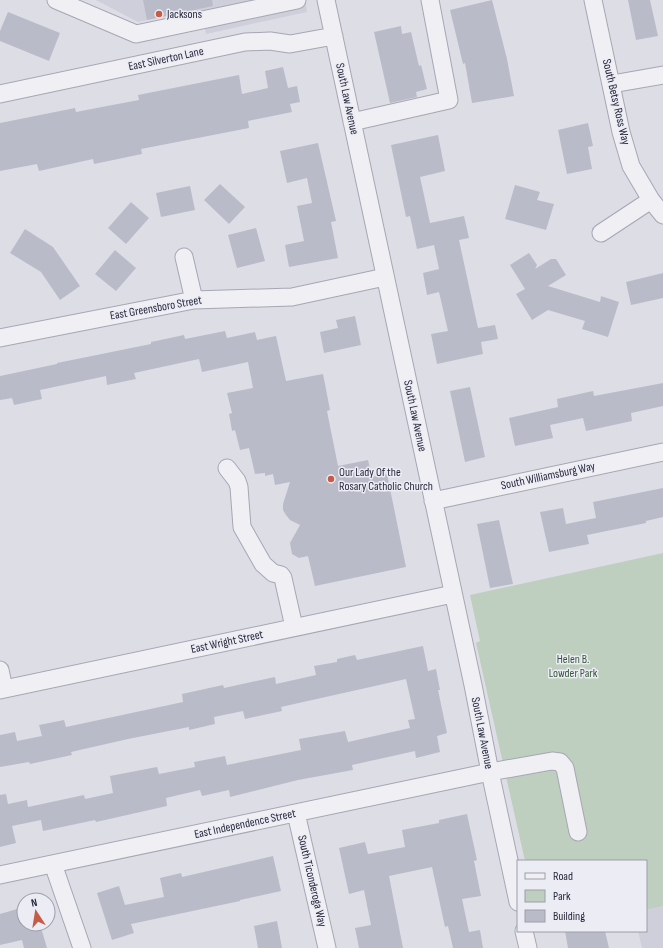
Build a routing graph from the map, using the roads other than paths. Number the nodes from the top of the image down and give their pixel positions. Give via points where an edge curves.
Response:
1 (56, 0) edge
2 (297, 0) edge
3 (326, 0) edge
4 (430, 0) edge
5 (593, 0) edge
6 (334, 36) junction
7 (663, 75) edge
8 (612, 84) junction
9 (0, 94) edge
10 (352, 122) junction
11 (651, 200) junction
12 (663, 215) edge
13 (601, 233) dead end
14 (184, 256) dead end
15 (385, 277) junction
16 (194, 300) junction
17 (0, 338) edge
18 (663, 452) edge
19 (227, 468) dead end
20 (433, 501) junction
21 (453, 594) junction
22 (294, 628) junction
23 (0, 670) edge
24 (2, 689) edge
25 (490, 772) junction
26 (296, 813) junction
27 (578, 832) dead end
28 (53, 864) junction
29 (0, 875) edge
30 (517, 897) edge
31 (524, 932) edge
32 (82, 948) edge
33 (327, 948) edge
34 (528, 948) edge

1 - 2 street via 136,34
3 - 6 street, South Law Avenue
4 - 10 street via 449,100
5 - 8 street, South Betsy Ross Way
6 - 9 street, East Silverton Lane via 290,44 270,41 245,42
6 - 10 street, South Law Avenue
7 - 8 street
8 - 11 street, South Betsy Ross Way via 621,132 631,166
10 - 15 street, South Law Avenue
11 - 12 street, South Betsy Ross Way
11 - 13 street
14 - 16 street
15 - 16 street, East Greensboro Street via 292,297
15 - 20 street, South Law Avenue
16 - 17 street, East Greensboro Street
18 - 20 street, South Williamsburg Way
19 - 22 street via 239,487 242,527 263,564 283,578
20 - 21 street, South Law Avenue
21 - 22 street, East Wright Street
21 - 25 street, South Law Avenue
22 - 24 street, East Wright Street
23 - 24 street
25 - 26 street, East Independence Street
25 - 27 street, East Independence Street via 552,761 560,762 565,768
25 - 30 street, South Law Avenue
26 - 28 street, East Independence Street
26 - 33 street, South Ticonderoga Way
28 - 29 street, East Independence Street
28 - 32 street
31 - 34 street

